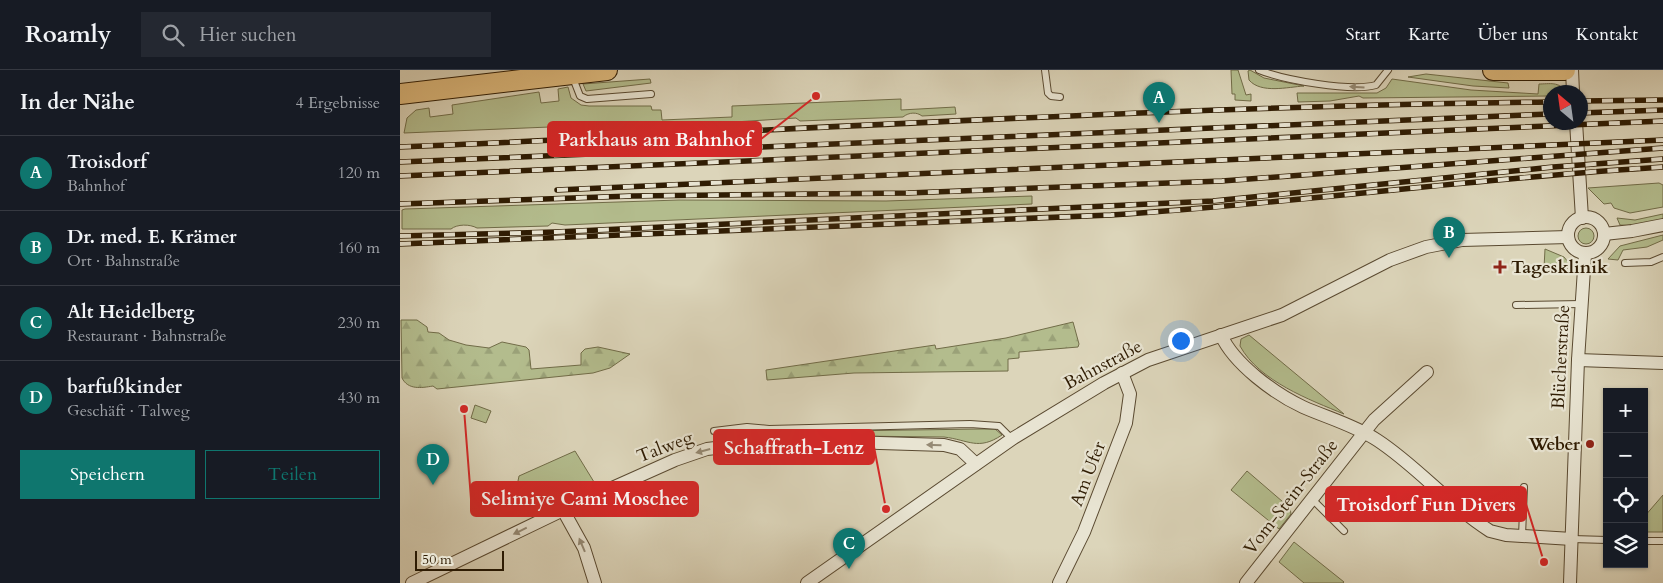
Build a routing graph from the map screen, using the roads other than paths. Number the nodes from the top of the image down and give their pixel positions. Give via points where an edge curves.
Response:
1 (607, 70) edge
2 (1045, 70) edge
3 (1259, 70) edge
4 (1388, 70) edge
5 (1493, 70) edge
6 (1565, 70) edge
7 (1572, 70) edge
8 (572, 74) junction
9 (1573, 85) edge
10 (400, 94) edge
11 (651, 94) dead end
12 (1060, 97) dead end
13 (1576, 130) edge
14 (1582, 218) junction
15 (1663, 225) edge
16 (1604, 234) junction
17 (1568, 237) junction
18 (1585, 254) junction
19 (1663, 257) edge
20 (1625, 263) dead end
21 (1581, 304) junction
22 (1516, 305) dead end
23 (1221, 335) junction
24 (1578, 360) junction
25 (1663, 363) edge
26 (1427, 372) dead end
27 (1122, 373) junction
28 (714, 431) dead end
29 (1364, 432) junction
30 (1012, 440) junction
31 (976, 464) junction
32 (1524, 487) dead end
33 (1312, 499) junction
34 (564, 510) junction
35 (1344, 531) dead end
36 (1522, 536) junction
37 (1572, 539) junction
38 (1603, 540) edge
39 (1648, 540) edge
40 (1663, 541) edge
41 (412, 583) edge
42 (595, 583) edge
43 (807, 583) edge
44 (1059, 583) edge
45 (1246, 583) edge
46 (1570, 583) edge

1 - 8 main road
2 - 12 lane via 1048,93
4 -> 3 lane via 1376,84 1357,87 1273,76
5 - 6 main road
7 - 9 street
8 - 10 main road
8 - 11 lane via 580,96 587,99
13 - 14 street
14 - 16 street via 1597,221
14 - 17 street via 1573,223
15 - 16 street
16 - 18 street via 1597,250
17 - 18 street via 1575,250
17 - 23 street, Bahnstraße via 1462,240 1426,246 1390,260 1282,315
18 - 21 street, Blücherstraße
19 - 20 lane via 1651,262
21 - 22 lane
21 - 24 street, Blücherstraße
23 - 27 street, Bahnstraße via 1168,352
23 - 29 street via 1233,353 1274,391 1303,407
24 - 25 street
24 - 37 street, Blücherstraße
26 - 29 street, Vom-Stein-Straße
27 - 30 street, Bahnstraße
27 - 44 street, Am Ufer via 1130,394 1126,423 1084,532
28 - 30 lane, Talweg via 747,427 970,424 999,426
29 - 33 street, Vom-Stein-Straße
29 - 36 street via 1387,447 1484,527 1497,534
30 - 31 street, Bahnstraße
31 -> 34 street, Talweg via 960,450 944,445 765,441 707,449 680,458
31 - 43 street, Bahnstraße
32 - 36 lane
33 - 35 lane
33 - 45 street, Vom-Stein-Straße
34 -> 41 street, Talweg
42 -> 34 street via 584,548
36 - 37 street
37 - 38 lane
37 - 46 street, Blücherstraße
39 - 40 lane

